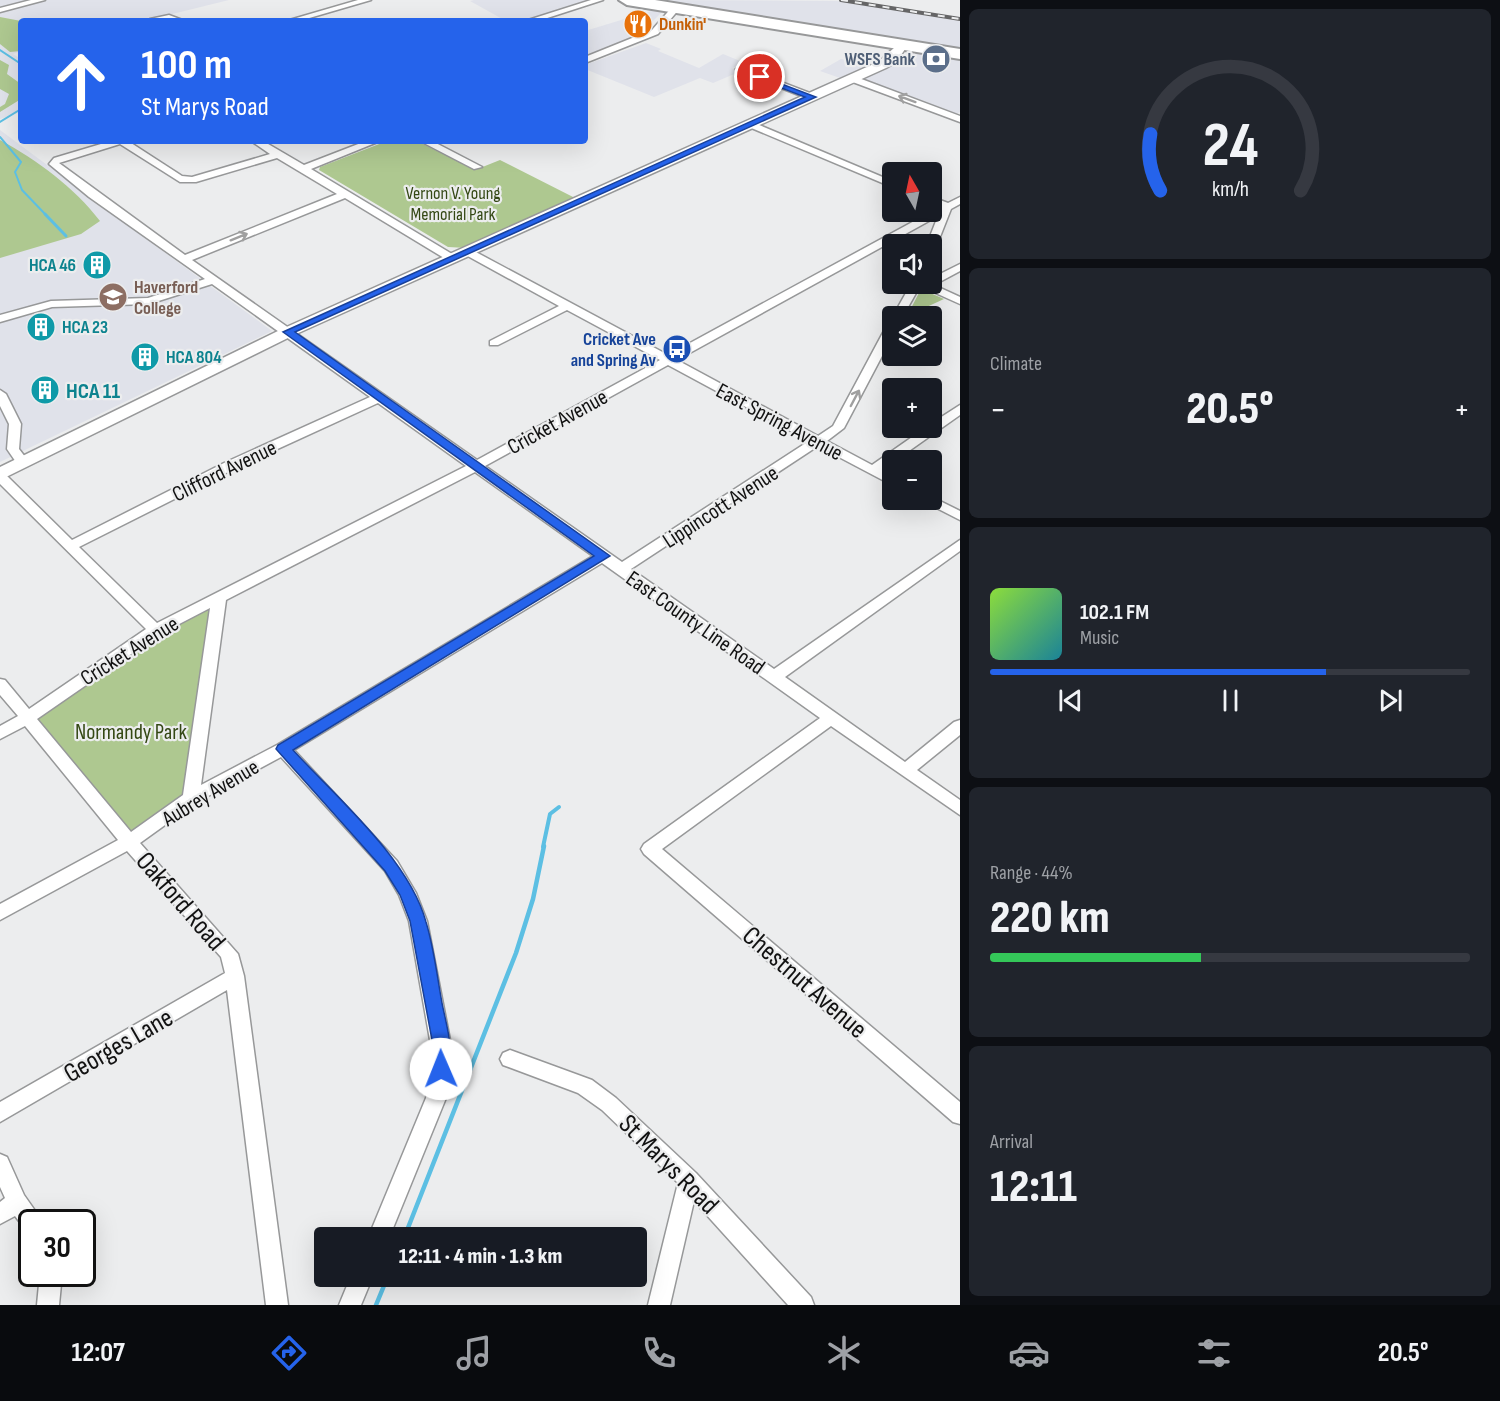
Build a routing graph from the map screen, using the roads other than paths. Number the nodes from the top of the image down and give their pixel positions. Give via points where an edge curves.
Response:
1 (41, 0) edge
2 (368, 0) edge
3 (599, 0) edge
4 (627, 0) edge
5 (676, 8) junction
6 (0, 10) edge
7 (301, 18) edge
8 (539, 18) edge
9 (902, 45) junction
10 (960, 54) edge
11 (588, 59) edge
12 (740, 69) dead end
13 (853, 79) junction
14 (812, 97) junction
15 (960, 119) edge
16 (752, 125) junction
17 (112, 144) edge
18 (127, 144) edge
19 (261, 144) edge
20 (357, 144) edge
21 (431, 144) edge
22 (279, 154) junction
23 (477, 167) dead end
24 (303, 169) junction
25 (882, 179) edge
26 (345, 195) junction
27 (960, 200) edge
28 (942, 204) edge
29 (946, 206) junction
30 (936, 234) edge
31 (468, 252) junction
32 (185, 259) junction
33 (453, 259) junction
34 (960, 267) edge
35 (942, 275) edge
36 (214, 280) junction
37 (942, 292) edge
38 (916, 294) edge
39 (960, 301) edge
40 (567, 306) junction
41 (906, 306) edge
42 (0, 319) edge
43 (288, 332) junction
44 (494, 343) dead end
45 (882, 346) edge
46 (668, 360) junction
47 (0, 394) edge
48 (381, 397) junction
49 (960, 409) edge
50 (819, 442) junction
51 (23, 462) junction
52 (476, 466) junction
53 (873, 471) junction
54 (0, 476) edge
55 (882, 476) edge
56 (942, 507) edge
57 (960, 516) edge
58 (960, 544) edge
59 (70, 546) junction
60 (603, 556) junction
61 (621, 569) junction
62 (219, 598) junction
63 (155, 630) junction
64 (774, 677) junction
65 (0, 684) edge
66 (29, 717) junction
67 (830, 719) junction
68 (960, 726) edge
69 (0, 733) edge
70 (283, 749) junction
71 (905, 771) junction
72 (191, 798) junction
73 (960, 809) edge
74 (129, 842) junction
75 (0, 913) edge
76 (235, 976) junction
77 (510, 1059) dead end
78 (0, 1113) edge
79 (960, 1115) edge
80 (0, 1164) edge
81 (689, 1180) junction
82 (17, 1202) junction
83 (22, 1209) edge
84 (0, 1214) edge
85 (383, 1227) edge
86 (50, 1287) edge
87 (357, 1287) edge
88 (48, 1305) edge
89 (277, 1305) edge
90 (350, 1305) edge
91 (659, 1305) edge
92 (802, 1305) edge

1 - 6 street
2 - 7 street
3 - 8 street
4 - 5 highway
5 - 9 highway
5 - 11 street via 655,32
9 - 10 highway
9 - 13 street via 892,59
12 - 14 street
13 - 14 street
15 -> 13 street
14 - 16 street
16 - 25 street
16 - 31 street
17 - 32 street, East County Line Road via 55,162 55,166
18 - 22 street via 186,179
19 - 22 street
20 - 24 street
21 - 23 street
22 - 24 street
24 - 26 street
32 -> 26 street
26 - 33 street
27 - 29 street, Cricket Avenue
28 - 29 street
29 - 30 street
29 - 46 street, Cricket Avenue
31 - 33 street
31 - 40 street, East Spring Avenue
32 - 36 street, East County Line Road
33 - 43 street
34 - 35 street
36 - 42 street via 149,301 51,304
36 - 43 street, East County Line Road
37 - 39 street
38 - 41 street
40 - 44 street
40 - 46 street, East Spring Avenue
43 - 48 street, East County Line Road
43 - 51 street
50 -> 45 street, Lippincott Avenue via 838,428
46 - 50 street, East Spring Avenue
46 - 52 street, Cricket Avenue
47 - 51 street via 15,424 13,449
48 - 52 street, East County Line Road
48 - 59 street, Clifford Avenue via 229,466
49 - 53 street
50 - 53 street, East Spring Avenue
50 - 61 street, Lippincott Avenue
51 - 54 street
52 - 60 street, East County Line Road
52 - 62 street, Cricket Avenue
53 - 55 street, East Spring Avenue
54 - 59 street
56 - 57 street
58 - 64 street
59 - 63 street
60 - 61 street, East County Line Road
60 - 70 street, Aubrey Avenue
61 - 64 street, East County Line Road
62 - 63 street, Cricket Avenue
62 - 72 street
63 - 66 street, Cricket Avenue
64 - 67 street, East County Line Road
65 - 66 street, Oakford Road
66 - 69 street, Cricket Avenue
66 - 74 street, Oakford Road
67 - 71 street, East County Line Road
67 - 79 street, Chestnut Avenue via 650,849
68 - 71 street
70 - 72 street, Aubrey Avenue
70 - 85 street via 391,866 418,921 440,1040 441,1069 436,1098
71 - 73 street, East County Line Road
72 - 74 street, Aubrey Avenue
74 - 75 street, Aubrey Avenue
74 - 76 street, Oakford Road via 229,954
76 - 78 street, Georges Lane
76 - 89 street, Oakford Road
77 - 81 street, St Marys Road via 585,1086
80 - 82 street
81 - 91 street
81 - 92 street, St Marys Road
82 - 83 street
82 - 84 street
86 - 88 street
87 - 90 street

